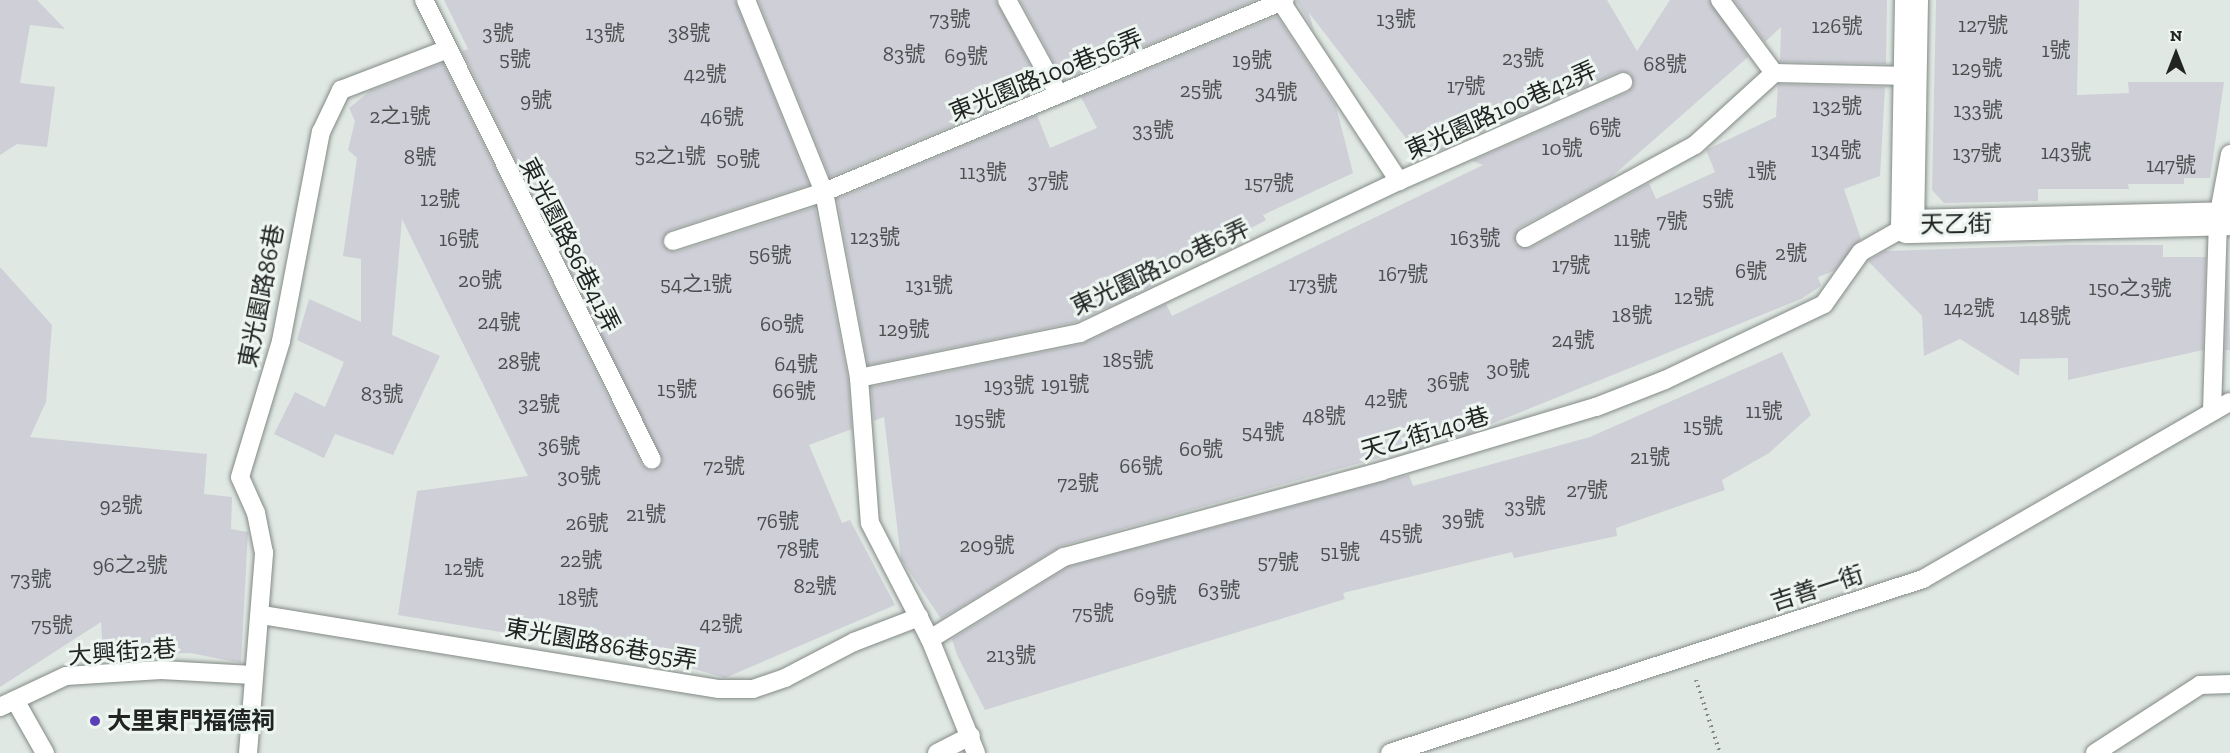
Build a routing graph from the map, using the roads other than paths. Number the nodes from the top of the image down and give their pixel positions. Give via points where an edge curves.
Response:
1 (424, 0) edge
2 (746, 0) edge
3 (1007, 0) edge
4 (1719, 0) edge
5 (1911, 0) edge
6 (1282, 1) edge
7 (445, 50) junction
8 (1774, 73) junction
9 (1910, 76) junction
10 (1623, 82) dead end
11 (1058, 93) junction
12 (2230, 154) edge
13 (1399, 181) junction
14 (824, 192) junction
15 (2224, 218) edge
16 (1907, 226) junction
17 (1525, 238) dead end
18 (673, 241) dead end
19 (859, 378) junction
20 (2230, 402) edge
21 (2212, 411) junction
22 (652, 460) dead end
23 (262, 615) junction
24 (919, 617) junction
25 (930, 639) junction
26 (253, 675) junction
27 (2230, 684) edge
28 (7, 704) edge
29 (974, 745) edge
30 (45, 753) edge
31 (248, 753) edge
32 (937, 753) edge
33 (1390, 753) edge
34 (2095, 753) edge

1 - 7 lane
2 - 14 lane
3 - 11 lane
4 - 8 lane
5 - 9 street, 天乙街
6 - 11 lane, 東光園路100巷56弄
6 - 13 lane, 東光園路100巷42弄
7 - 22 lane, 東光園路86巷41弄
7 - 23 lane, 東光園路86巷 via 341,90 321,132 281,341 240,477 256,513 264,553
8 - 9 lane
8 - 17 lane via 1695,145
9 - 16 street, 天乙街
10 - 13 lane, 東光園路100巷42弄
11 - 14 lane, 東光園路100巷56弄
12 - 15 lane
13 - 19 lane, 東光園路100巷6弄 via 1080,333
14 - 18 lane, 東光園路100巷56弄
14 - 19 lane
15 - 16 street, 天乙街
15 - 21 lane
16 - 25 lane, 天乙街140巷 via 1861,252 1824,304 1665,380 1596,407 1382,471 1064,557
19 - 24 lane via 870,523
20 - 21 lane, 吉善一街
21 - 33 lane, 吉善一街 via 1923,579
23 - 24 lane, 東光園路86巷95弄 via 719,689 753,689 785,678 838,649
23 - 26 lane, 東光園路86巷
24 - 25 lane
25 - 29 lane
26 - 28 lane, 大興街2巷 via 161,670 66,676
26 - 31 lane, 東光園路86巷
27 - 34 lane via 2200,685
28 - 30 lane
29 - 32 lane

